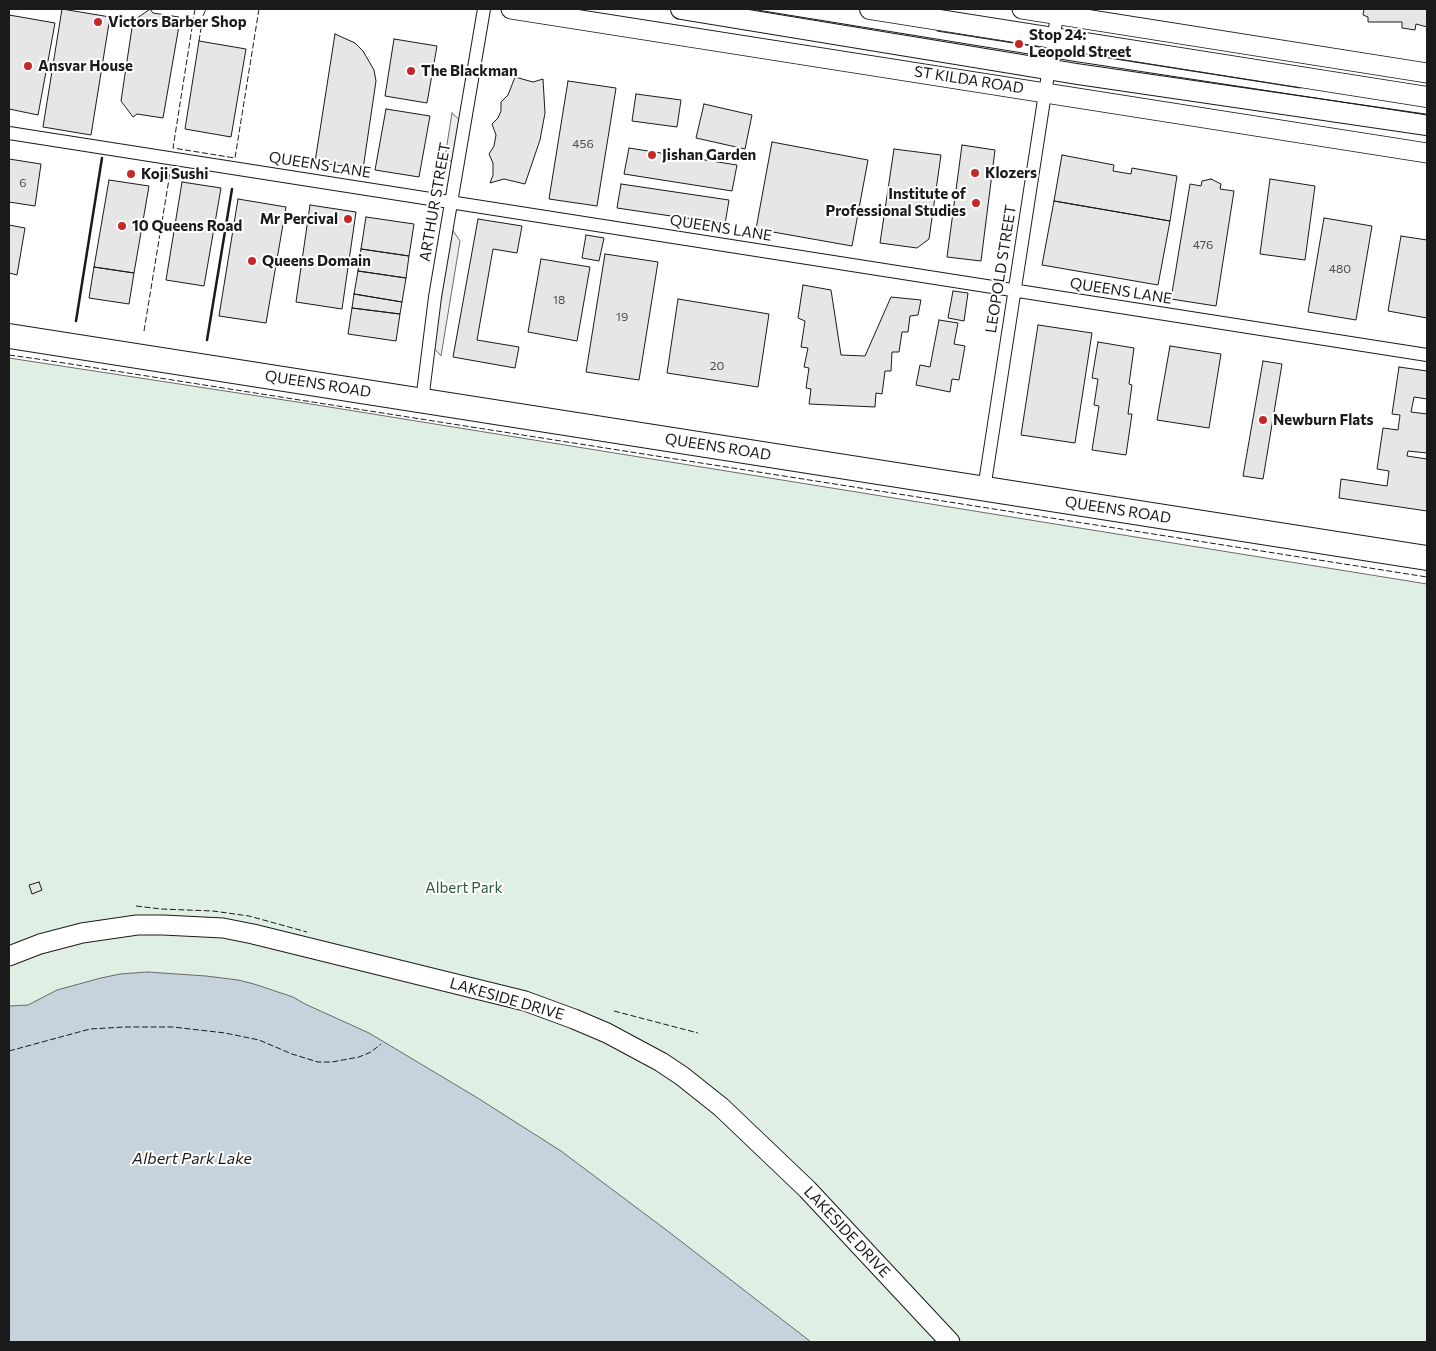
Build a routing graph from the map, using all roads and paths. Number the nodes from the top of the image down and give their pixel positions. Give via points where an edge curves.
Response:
1 (484, 9) edge
2 (511, 9) edge
3 (681, 9) edge
4 (870, 9) edge
5 (1022, 9) edge
6 (1057, 11) edge
7 (1051, 53) junction
8 (1427, 73) edge
9 (1045, 92) junction
10 (1427, 97) edge
11 (1427, 125) edge
12 (9, 133) edge
13 (1427, 153) edge
14 (452, 202) junction
15 (1014, 291) junction
16 (9, 336) edge
17 (1427, 355) edge
18 (422, 401) junction
19 (984, 489) junction
20 (1427, 558) edge
21 (9, 956) edge
22 (950, 1342) edge

1 - 14 street, ARTHUR STREET
2 - 9 main road, ST KILDA ROAD
3 - 7 main road, ST KILDA ROAD
4 - 7 main road, ST KILDA ROAD
5 - 6 main road
6 - 7 street, LEOPOLD STREET
6 - 8 main road
7 - 9 street, LEOPOLD STREET
7 - 10 main road, ST KILDA ROAD
7 - 11 main road, ST KILDA ROAD
9 - 13 main road, ST KILDA ROAD
9 - 15 street, LEOPOLD STREET
12 - 14 street, QUEENS LANE
14 - 15 street, QUEENS LANE
14 - 18 street, ARTHUR STREET
15 - 17 street, QUEENS LANE
15 - 19 street, LEOPOLD STREET
16 - 18 highway, QUEENS ROAD
18 - 19 highway, QUEENS ROAD
19 - 20 highway, QUEENS ROAD
21 - 22 main road, LAKESIDE DRIVE via 82,933 137,925 223,928 525,1001 574,1018 661,1062 721,1107 807,1188

